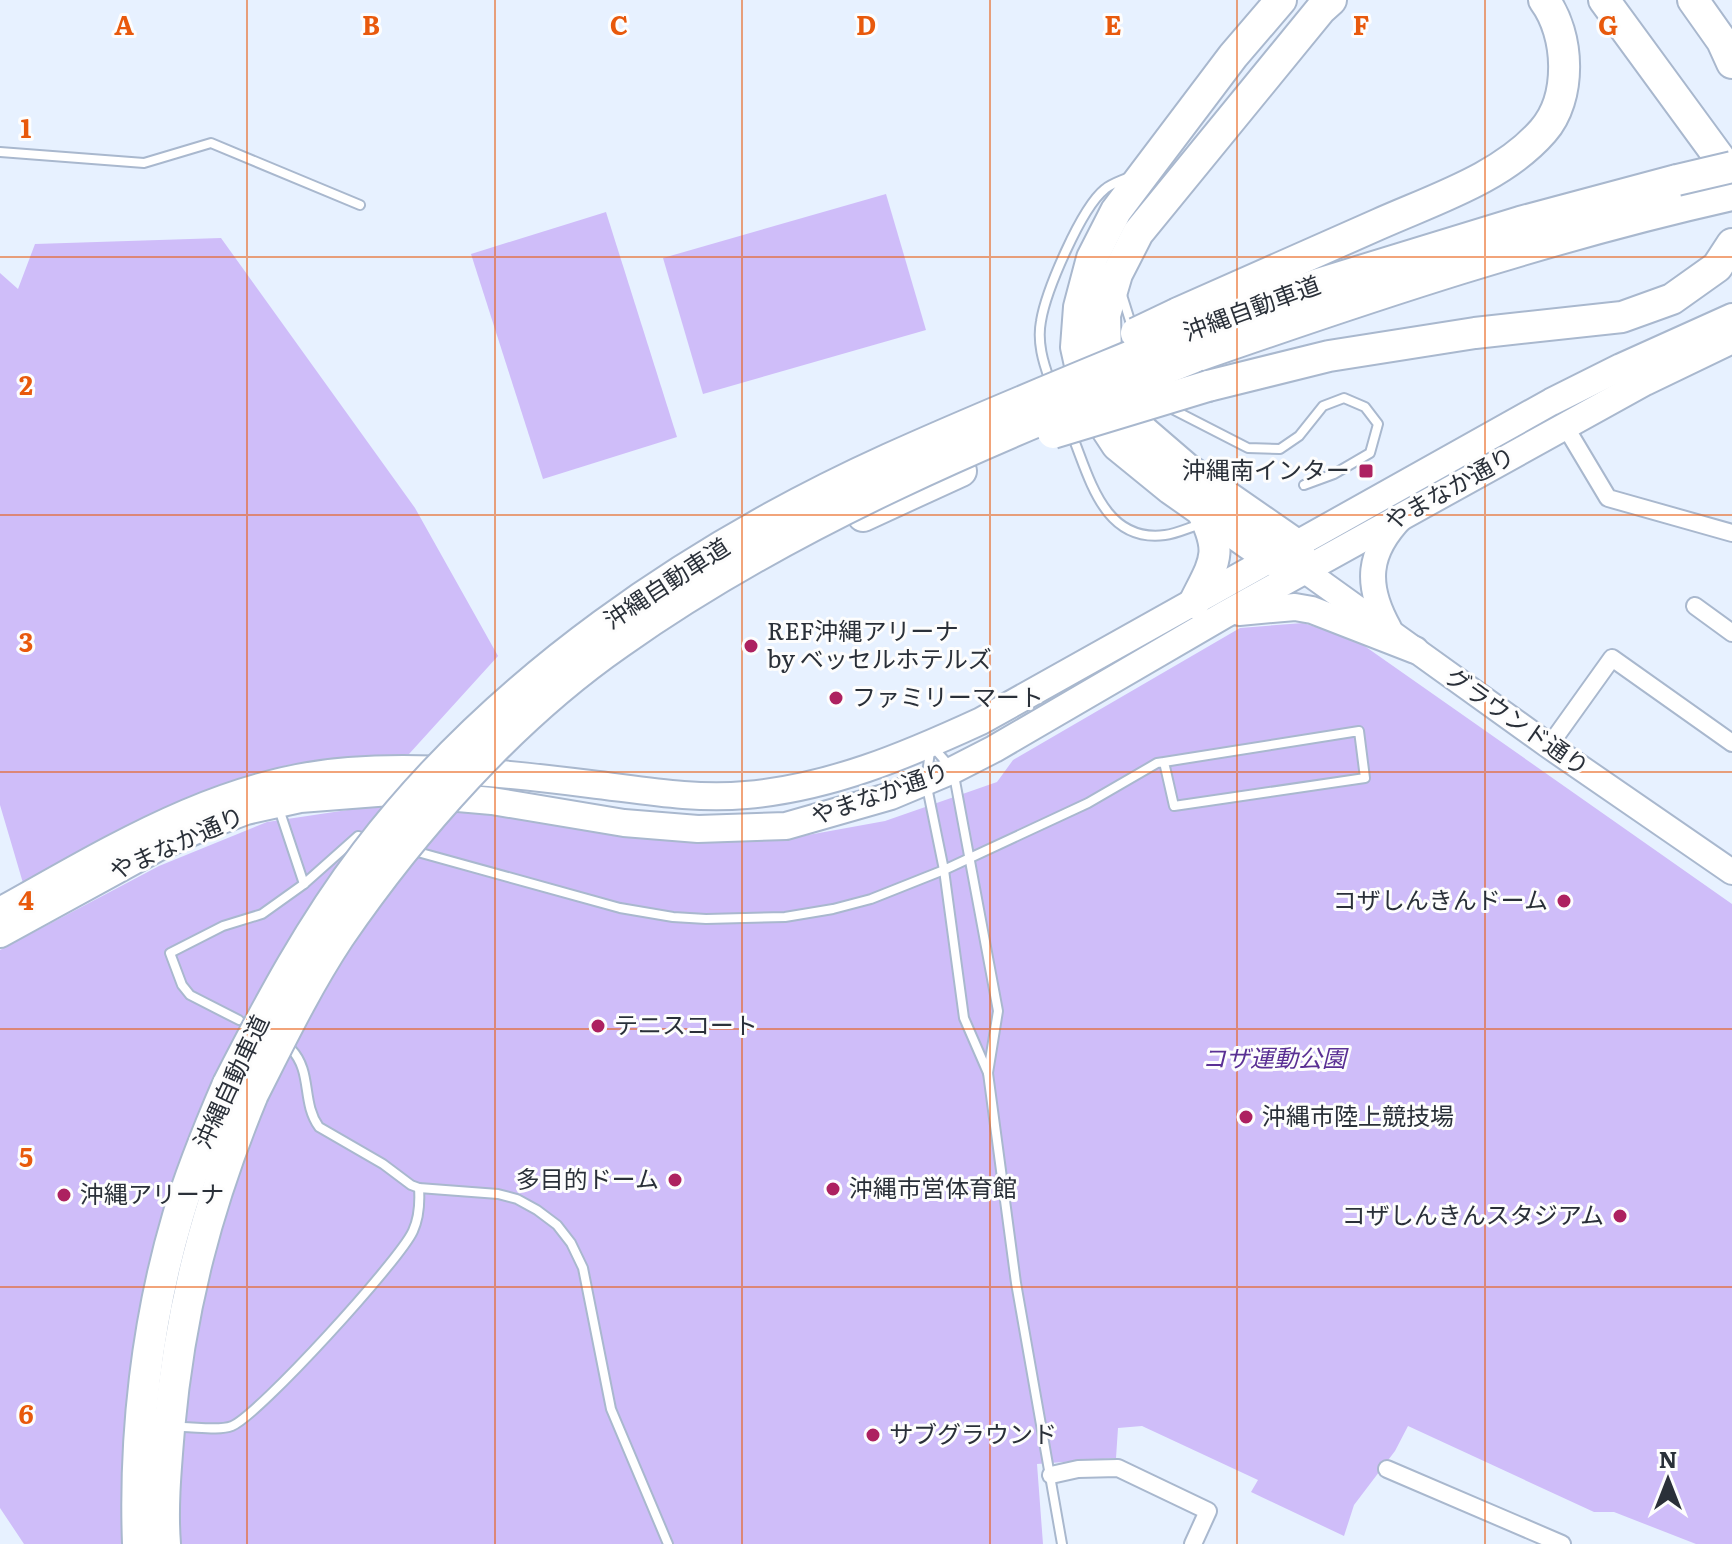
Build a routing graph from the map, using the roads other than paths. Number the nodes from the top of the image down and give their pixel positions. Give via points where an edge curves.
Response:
1 (1281, 0) edge
2 (1544, 0) edge
3 (1604, 0) edge
4 (1693, 0) edge
5 (1330, 3) edge
6 (1732, 63) edge
7 (0, 152) edge
8 (1147, 167) junction
9 (1732, 167) edge
10 (1732, 175) edge
11 (1679, 193) junction
12 (1732, 195) edge
13 (360, 205) dead end
14 (1732, 244) edge
15 (1117, 274) junction
16 (1732, 317) edge
17 (1185, 335) junction
18 (1732, 340) edge
19 (1158, 383) dead end
20 (1164, 396) dead end
21 (1565, 426) junction
22 (1304, 485) dead end
23 (1404, 515) junction
24 (1198, 518) junction
25 (1732, 533) edge
26 (1291, 558) junction
27 (688, 597) junction
28 (1194, 603) junction
29 (1695, 606) dead end
30 (1224, 615) junction
31 (1391, 632) junction
32 (1732, 633) edge
33 (1415, 650) junction
34 (1732, 743) edge
35 (930, 745) junction
36 (1549, 746) junction
37 (1164, 762) junction
38 (953, 770) junction
39 (926, 782) junction
40 (274, 794) junction
41 (386, 843) dead end
42 (401, 847) dead end
43 (971, 856) junction
44 (1729, 865) edge
45 (944, 870) junction
46 (304, 884) junction
47 (0, 911) edge
48 (0, 934) edge
49 (239, 1020) dead end
50 (291, 1049) dead end
51 (988, 1073) junction
52 (240, 1089) junction
53 (419, 1188) junction
54 (183, 1427) dead end
55 (1387, 1469) dead end
56 (1051, 1475) junction
57 (138, 1544) edge
58 (165, 1544) edge
59 (668, 1544) edge
60 (1062, 1544) edge
61 (1193, 1544) edge
62 (1562, 1544) edge

1 - 8 highway
2 - 17 highway via 1553,12 1563,52 1562,94 1545,129 1516,157
3 - 10 highway
4 - 6 highway
5 - 15 highway via 1138,233
7 - 13 lane via 144,163 211,143
8 - 24 highway via 1092,258 1079,307 1076,347 1088,401 1117,445
8 - 24 lane via 1104,189 1085,216 1061,262 1041,322 1041,358 1108,515 1130,531 1164,536
9 - 11 highway, 沖縄自動車道, bridge
11 - 12 highway, 沖縄自動車道
11 - 17 highway, 沖縄自動車道 via 1520,222 1318,284
14 - 27 highway, bridge via 1717,267 1672,299 1622,317 1329,356 1024,442
15 - 19 lane via 1129,320
15 - 26 highway via 1105,315 1106,356 1117,394 1143,431
16 - 26 main road, やまなか通り via 1551,402
17 - 27 highway, 沖縄自動車道, bridge via 1007,432 843,510
17 - 52 highway, 沖縄自動車道, bridge via 993,401 673,577 539,675 432,776 367,852 275,992
18 - 21 main road, やまなか通り
20 - 22 lane via 1170,408 1248,448 1280,449 1299,436 1323,406 1344,398 1365,407 1378,424 1370,453
21 - 23 main road, やまなか通り
21 - 25 street via 1608,498
23 - 26 main road, やまなか通り
23 - 31 street via 1389,531 1373,570 1376,604
24 - 26 highway
24 - 28 highway via 1214,533 1216,549
26 - 28 main road, やまなか通り
26 - 30 main road, やまなか通り
26 - 31 street, グラウンド通り
27 - 52 highway, 沖縄自動車道, bridge via 557,691 456,791 338,938
28 - 35 main road, やまなか通り
29 - 32 street
30 - 33 main road via 1251,609 1312,610
30 - 38 main road, やまなか通り
31 - 33 street, グラウンド通り
33 - 36 street, グラウンド通り
34 - 36 street via 1612,658
35 - 38 lane
35 - 39 lane
35 - 40 main road, やまなか通り via 812,786 744,796 679,795 453,769 348,771
36 - 44 street, グラウンド通り
37 - 37 lane via 1174,806 1365,778 1359,731
37 - 43 lane
38 - 39 main road, やまなか通り
38 - 43 lane
39 - 40 main road, やまなか通り via 786,826 713,828 624,823 492,801 390,792
39 - 45 lane
40 - 46 lane
40 - 47 main road, やまなか通り via 191,809
40 - 48 main road, やまなか通り via 157,848
41 - 46 lane via 358,836
42 - 45 lane via 620,908 706,919 771,918 833,909
43 - 45 lane
43 - 51 lane via 998,1011
45 - 51 lane via 964,1018
46 - 49 lane via 262,914 223,926 170,953 190,995
50 - 53 lane via 301,1060 307,1102 319,1127
51 - 56 lane via 1016,1283
52 - 57 highway, 沖縄自動車道 via 199,1152 160,1287 146,1373
52 - 58 highway, 沖縄自動車道 via 188,1294 171,1406
53 - 54 lane via 413,1231 397,1255 253,1412 231,1427
53 - 59 lane via 517,1199 557,1225 571,1243 583,1268 611,1409
55 - 62 street
56 - 60 lane
56 - 61 street via 1118,1468 1208,1511

